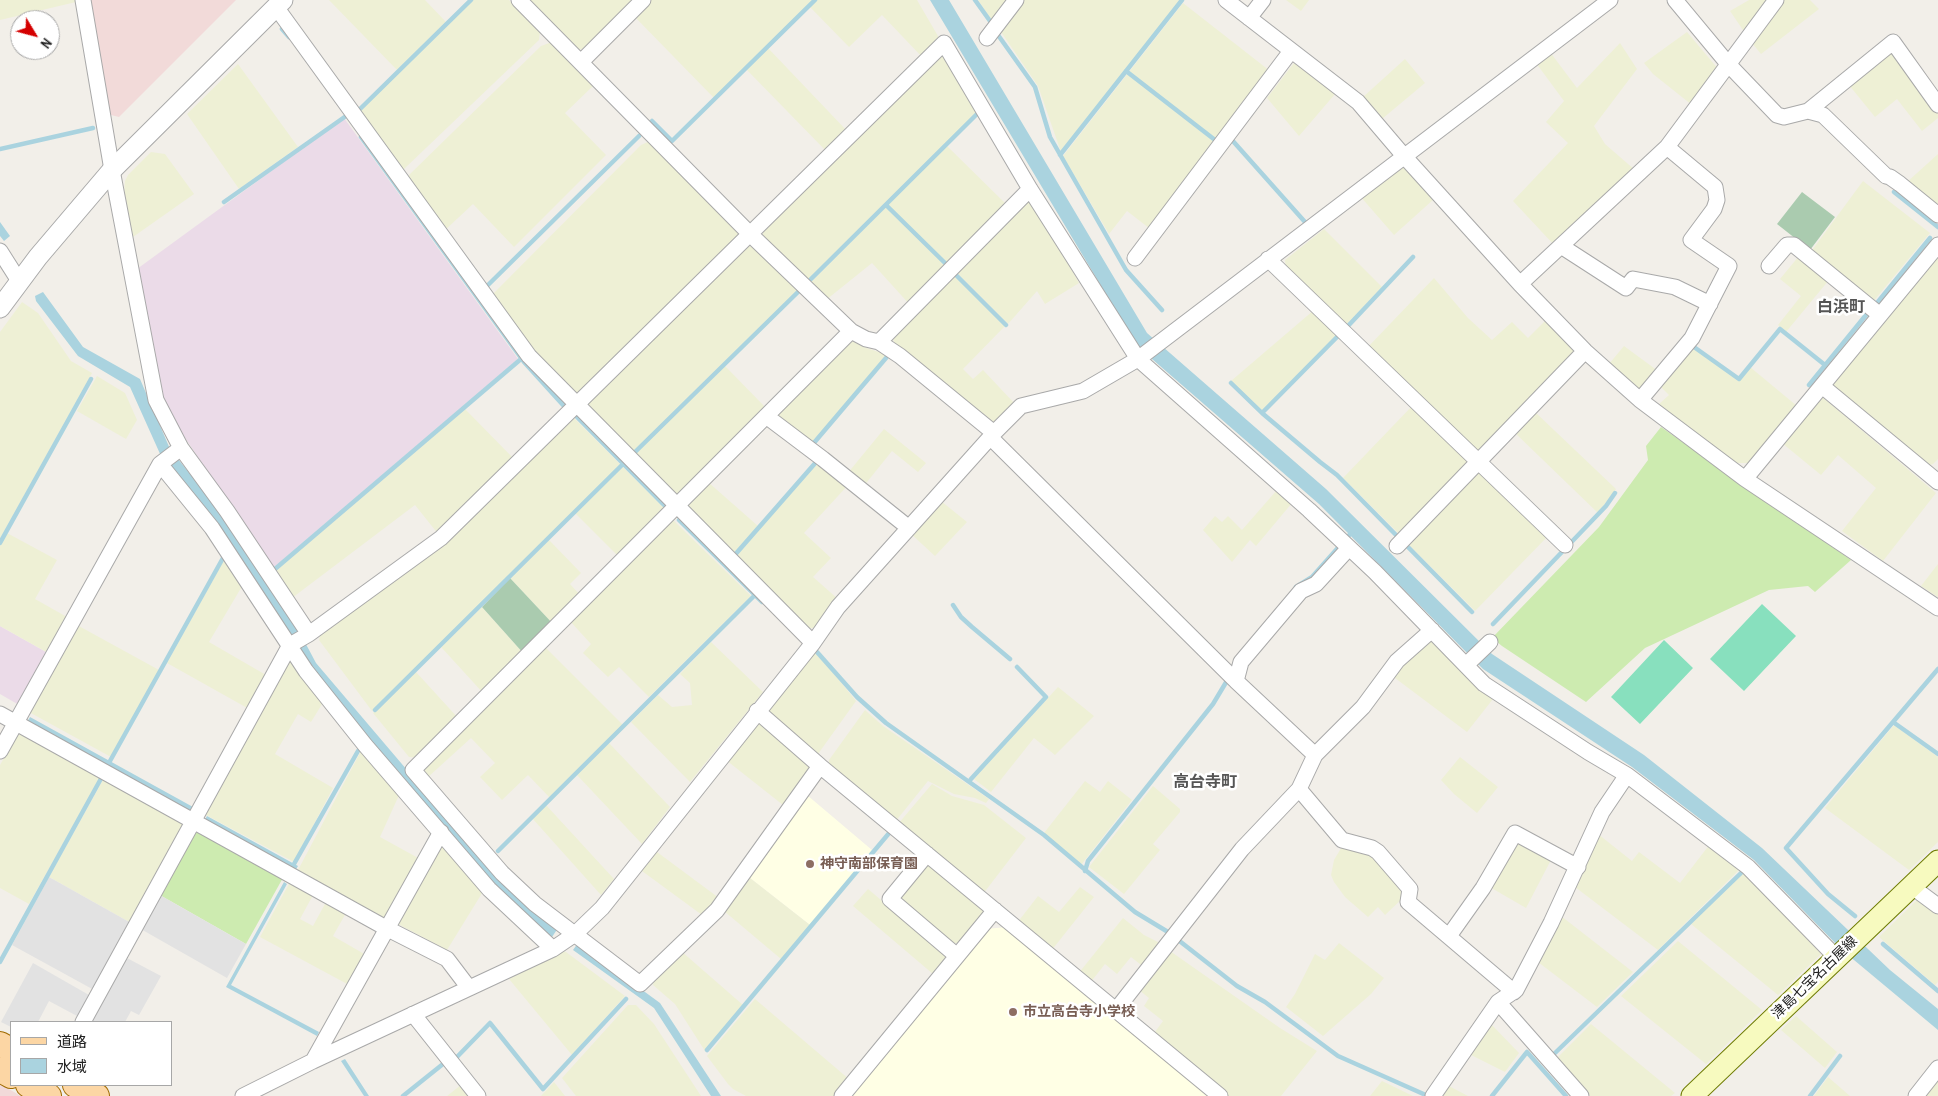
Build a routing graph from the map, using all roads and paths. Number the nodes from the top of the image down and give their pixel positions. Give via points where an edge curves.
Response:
1 (83, 0) edge
2 (519, 0) edge
3 (643, 0) edge
4 (1016, 0) edge
5 (1226, 0) edge
6 (1263, 0) edge
7 (1610, 0) edge
8 (1675, 0) edge
9 (1776, 0) edge
10 (279, 4) edge
11 (1249, 18) junction
12 (987, 38) dead end
13 (1291, 50) junction
14 (581, 62) junction
15 (1729, 65) junction
16 (1938, 105) edge
17 (1808, 111) junction
18 (1667, 147) junction
19 (1404, 156) junction
20 (112, 170) junction
21 (1030, 189) junction
22 (1938, 215) edge
23 (750, 234) junction
24 (1938, 245) edge
25 (1561, 246) junction
26 (0, 251) edge
27 (1135, 258) dead end
28 (1268, 258) junction
29 (1769, 266) dead end
30 (19, 281) junction
31 (1520, 284) junction
32 (1710, 304) junction
33 (0, 308) edge
34 (1880, 315) junction
35 (851, 331) junction
36 (879, 342) junction
37 (1585, 351) junction
38 (1140, 357) junction
39 (1822, 386) junction
40 (1640, 400) junction
41 (577, 405) junction
42 (766, 416) junction
43 (992, 435) junction
44 (179, 450) junction
45 (1479, 460) junction
46 (161, 462) junction
47 (1745, 479) junction
48 (1938, 482) edge
49 (676, 506) junction
50 (909, 528) junction
51 (1345, 544) junction
52 (1565, 545) dead end
53 (1397, 546) dead end
54 (1938, 608) edge
55 (1432, 630) junction
56 (299, 640) junction
57 (813, 643) junction
58 (1487, 644) dead end
59 (1468, 663) junction
60 (1232, 677) junction
61 (757, 711) junction
62 (0, 714) edge
63 (16, 723) junction
64 (0, 751) edge
65 (1315, 755) junction
66 (820, 766) junction
67 (1626, 775) junction
68 (1299, 789) junction
69 (195, 821) junction
70 (441, 832) junction
71 (927, 854) junction
72 (1938, 861) edge
73 (1578, 867) junction
74 (1911, 886) junction
75 (1938, 906) edge
76 (995, 910) junction
77 (386, 928) junction
78 (575, 934) junction
79 (1449, 936) junction
80 (553, 949) junction
81 (957, 956) junction
82 (1838, 956) junction
83 (469, 988) junction
84 (1514, 992) junction
85 (1498, 1002) junction
86 (1116, 1010) junction
87 (413, 1014) junction
88 (84, 1021) edge
89 (313, 1061) junction
90 (1938, 1068) edge
91 (30, 1086) edge
92 (78, 1086) edge
93 (1434, 1095) edge
94 (49, 1096) edge
95 (97, 1096) edge
96 (243, 1096) edge
97 (478, 1096) edge
98 (842, 1096) edge
99 (1220, 1096) edge
100 (1581, 1096) edge
101 (1692, 1096) edge
102 (1916, 1096) edge

1 - 20 street
2 - 14 street
3 - 14 street
4 - 12 street
5 - 11 street
6 - 11 street
7 - 19 street
8 - 15 street
9 - 15 street
10 - 20 street
10 - 41 street via 529,356
11 - 13 street
13 - 19 street via 1358,102
13 - 27 street
14 - 23 street
15 - 17 street via 1777,115 1784,117
15 - 18 street
16 - 17 street via 1893,42
17 - 22 street via 1822,115 1886,176
18 - 25 street
18 - 32 street via 1715,186 1717,200 1714,209 1691,240 1729,266
19 - 28 street
19 - 31 street
20 - 30 street
20 - 44 street via 156,400
21 - 23 street via 944,43
21 - 36 street
21 - 38 street
23 - 35 street
23 - 41 street
24 - 34 street
25 - 31 street
25 - 32 street via 1626,288 1633,279 1675,287
26 - 30 street
28 - 38 street
28 - 45 street
29 - 34 street via 1787,244 1794,246
30 - 33 street
31 - 37 street
32 - 40 street via 1687,346
34 - 39 street
35 - 36 street
35 - 42 street
36 - 43 street via 900,356
37 - 40 street
37 - 45 street
38 - 43 street via 1083,391 1021,406
38 - 51 street
39 - 47 street
39 - 48 street
40 - 47 street
41 - 49 street
41 - 56 street via 441,538
42 - 49 street
42 - 50 street
43 - 50 street
43 - 60 street
44 - 46 street
44 - 56 street via 227,511
45 - 52 street
45 - 53 street
46 - 56 street
46 - 63 street
47 - 54 street
49 - 57 street
49 - 78 street via 413,770 502,873 535,904
50 - 57 street via 838,607
51 - 55 street
51 - 60 street via 1316,584 1301,591
55 - 59 street
55 - 65 street via 1397,661 1363,707
56 - 69 street
56 - 70 street via 306,671
57 - 61 street
58 - 59 street
59 - 67 street via 1484,684
60 - 65 street
61 - 66 street
61 - 78 street via 602,908
62 - 63 street
63 - 64 street
63 - 69 street
65 - 68 street
66 - 71 street
66 - 78 street via 718,910 640,984
67 - 73 street via 1602,812
67 - 82 street via 1748,867
68 - 79 street via 1342,840 1378,852 1410,889 1408,902
68 - 86 street via 1242,849
69 - 77 street
69 - 88 street
70 - 77 street
70 - 80 street via 489,889
71 - 76 street
71 - 81 street via 890,899
72 - 74 main road, 津島七宝名古屋線
73 - 79 street via 1515,833 1483,888
73 - 84 street
74 - 75 street
74 - 82 main road, 津島七宝名古屋線
76 - 81 street
76 - 86 street
77 - 83 street via 447,959
77 - 89 street
78 - 80 street
79 - 84 street
80 - 83 street
81 - 98 street
82 - 101 main road, 津島七宝名古屋線
83 - 87 street
84 - 85 street
85 - 93 street
85 - 100 street
86 - 99 street
87 - 89 street
87 - 97 street
89 - 96 street
90 - 102 street
91 - 94 main road
92 - 95 main road

